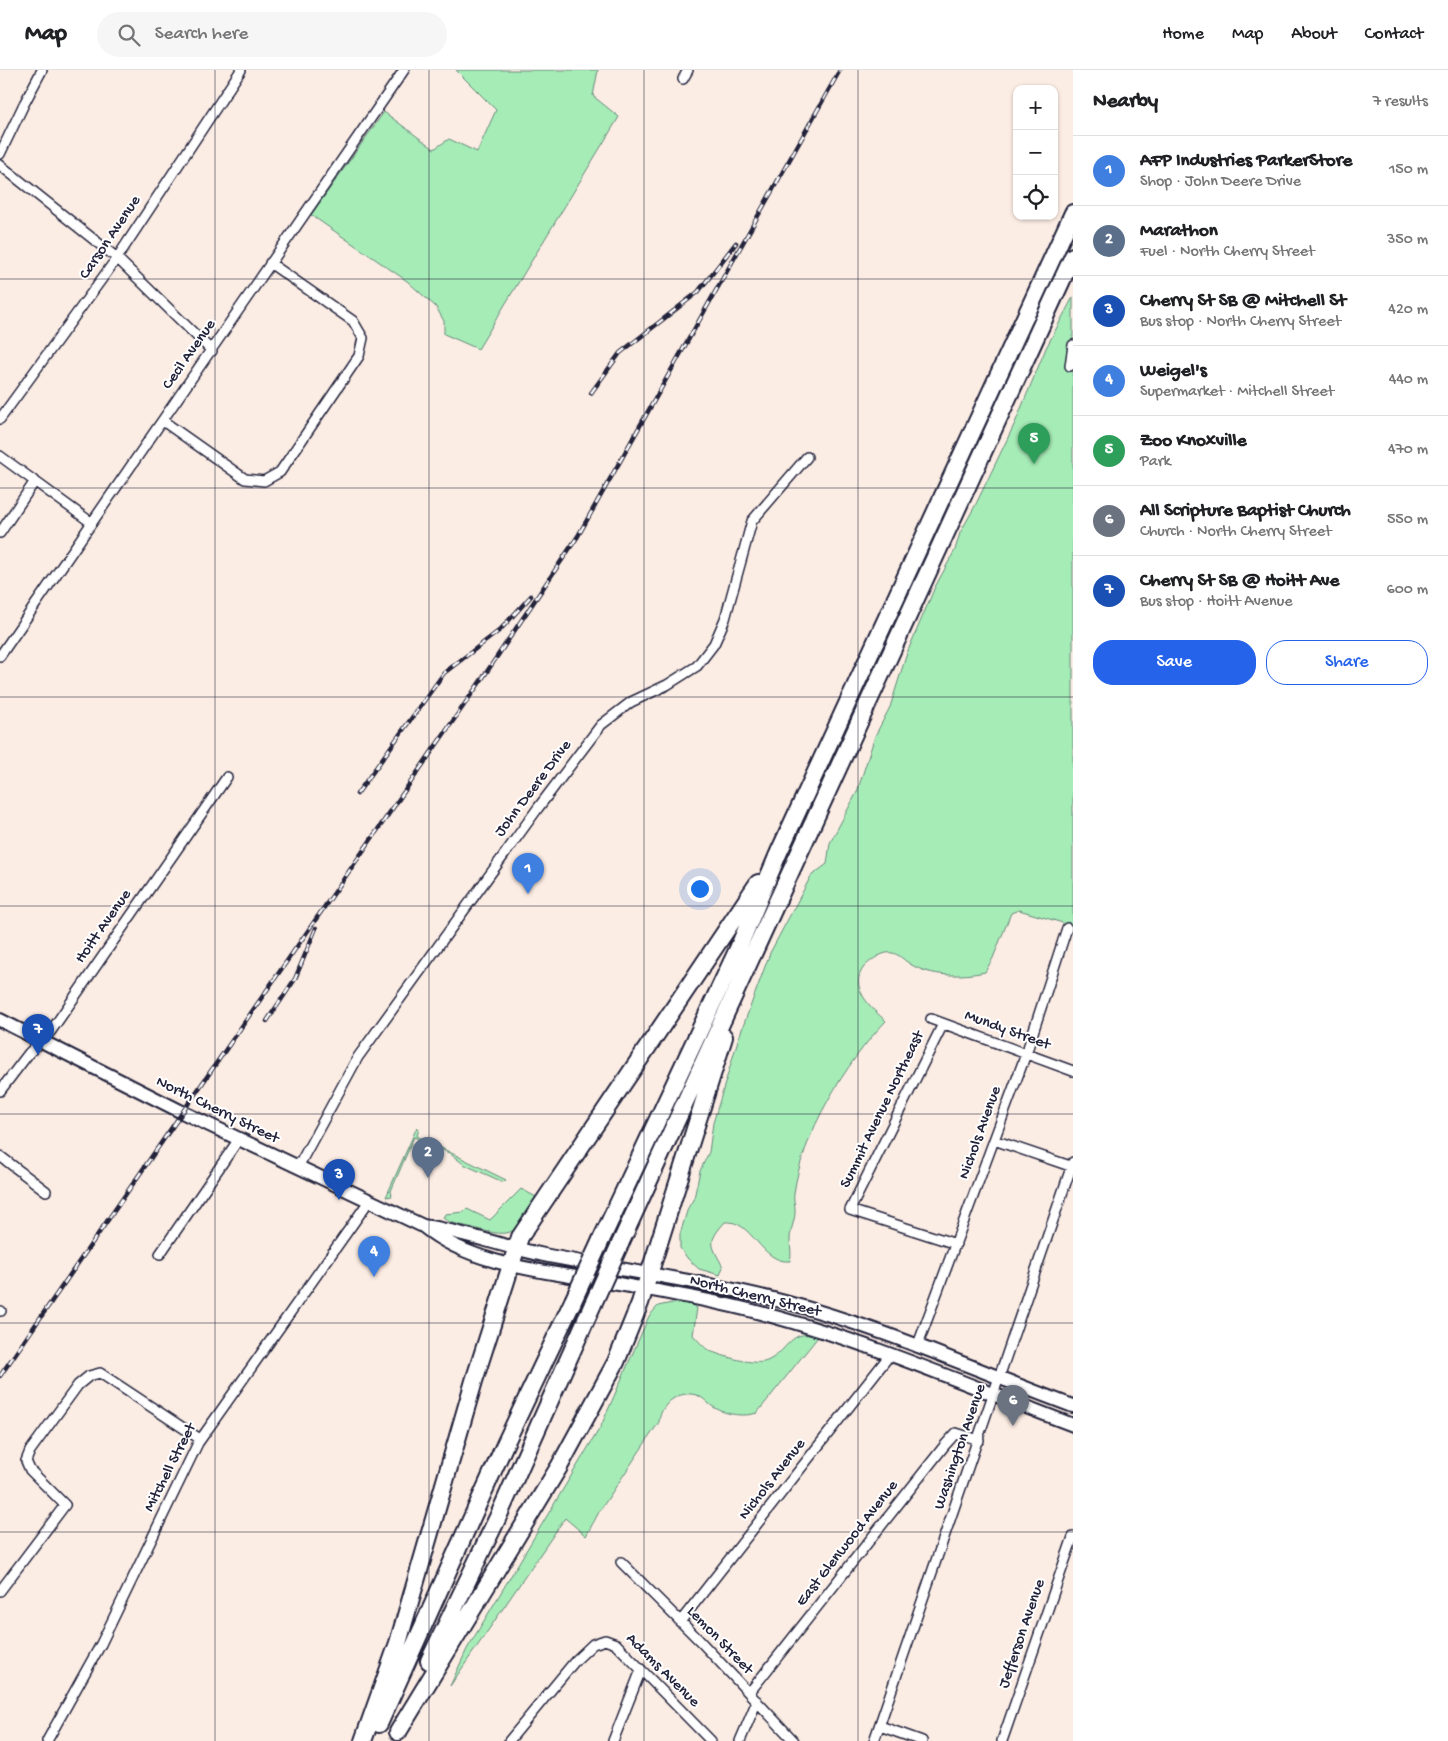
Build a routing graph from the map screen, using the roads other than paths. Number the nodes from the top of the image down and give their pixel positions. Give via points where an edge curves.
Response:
1 (42, 70) edge
2 (241, 70) edge
3 (404, 70) edge
4 (0, 154) edge
5 (0, 165) edge
6 (1073, 213) edge
7 (1073, 256) edge
8 (116, 258) junction
9 (270, 263) junction
10 (1073, 345) edge
11 (212, 351) junction
12 (1070, 366) dead end
13 (0, 419) edge
14 (162, 422) junction
15 (0, 456) edge
16 (808, 457) dead end
17 (35, 481) junction
18 (92, 523) junction
19 (0, 532) edge
20 (0, 656) edge
21 (227, 776) dead end
22 (779, 852) junction
23 (1067, 928) dead end
24 (741, 978) junction
25 (0, 1020) edge
26 (931, 1020) dead end
27 (943, 1024) junction
28 (42, 1041) junction
29 (1026, 1054) junction
30 (1073, 1071) edge
31 (0, 1091) edge
32 (239, 1139) junction
33 (994, 1140) junction
34 (0, 1156) edge
35 (1072, 1165) edge
36 (298, 1167) junction
37 (46, 1191) dead end
38 (369, 1201) junction
39 (956, 1244) junction
40 (160, 1254) dead end
41 (513, 1256) junction
42 (647, 1281) junction
43 (917, 1347) junction
44 (889, 1356) junction
45 (1000, 1378) junction
46 (994, 1395) junction
47 (1073, 1406) edge
48 (1073, 1425) edge
49 (200, 1439) junction
50 (979, 1440) junction
51 (1073, 1536) edge
52 (621, 1562) dead end
53 (0, 1591) edge
54 (680, 1622) junction
55 (641, 1670) junction
56 (749, 1693) junction
57 (757, 1701) junction
58 (880, 1726) junction
59 (396, 1736) edge
60 (47, 1741) edge
61 (363, 1741) edge
62 (372, 1741) edge
63 (509, 1741) edge
64 (612, 1741) edge
65 (711, 1741) edge
66 (740, 1741) edge
67 (794, 1741) edge
68 (874, 1741) edge
69 (922, 1741) edge
70 (1002, 1741) edge

1 - 4 street
2 - 8 street, Carson Avenue
3 - 9 street, Cecil Avenue
5 - 8 street
6 - 22 highway
7 - 24 highway
8 - 11 street
8 - 13 street, Carson Avenue
9 - 11 street, Cecil Avenue
9 - 14 street via 353,321 363,338 359,356 280,472 264,481 245,479
10 - 12 street
11 - 14 street, Cecil Avenue
14 - 18 street, Cecil Avenue
15 - 17 street
16 - 36 street, John Deere Drive via 752,521 725,619 714,644 697,666 631,702 601,725 358,1057
17 - 18 street
17 - 19 street
18 - 20 street, Cecil Avenue
21 - 28 street, Hoitt Avenue
22 - 41 highway via 520,1237
22 - 62 highway, bridge via 737,951 506,1442
23 - 29 street, Nichols Avenue
24 - 42 highway
24 - 59 highway, bridge via 507,1499
25 - 28 main road, North Cherry Street
26 - 27 street, Mundy Street
27 - 29 street, Mundy Street
27 - 39 street, Summit Avenue Northeast via 850,1210
28 - 31 street, Hoitt Avenue
28 - 32 main road, North Cherry Street
29 - 30 street, Mundy Street
29 - 33 street, Nichols Avenue
32 - 36 main road, North Cherry Street
32 - 40 street
33 - 35 street
33 - 39 street, Nichols Avenue
34 - 37 street
35 - 45 street, Washington Avenue
36 - 38 main road, North Cherry Street
38 - 41 main road, North Cherry Street via 423,1226 437,1238 453,1245
38 - 49 street, Mitchell Street
39 - 43 street, Nichols Avenue
41 - 42 main road, North Cherry Street
41 - 61 highway via 398,1643
42 - 43 main road, North Cherry Street via 785,1302
42 - 44 main road, North Cherry Street via 768,1315
42 - 59 highway via 616,1362 559,1467
43 - 45 main road, North Cherry Street
44 - 46 main road, North Cherry Street
44 - 54 street, Nichols Avenue
45 - 46 street, Washington Avenue
45 - 47 main road, North Cherry Street
46 - 48 main road, North Cherry Street
46 - 50 street, Washington Avenue
49 - 53 street via 100,1373 88,1376 78,1385 26,1461 30,1470 65,1505
49 - 60 street, Mitchell Street via 101,1644
50 - 56 street, East Glenwood Avenue via 956,1433 950,1439
50 - 58 street, Washington Avenue
51 - 70 street, Jefferson Avenue
52 - 54 street, Lemon Street
54 - 56 street, Lemon Street
55 - 63 street, Adams Avenue via 616,1644 605,1640 593,1644
55 - 64 street
55 - 65 street, Adams Avenue
56 - 57 street, Lemon Street
57 - 66 street
57 - 67 street, Lemon Street
58 - 68 street, Washington Avenue
58 - 69 street

